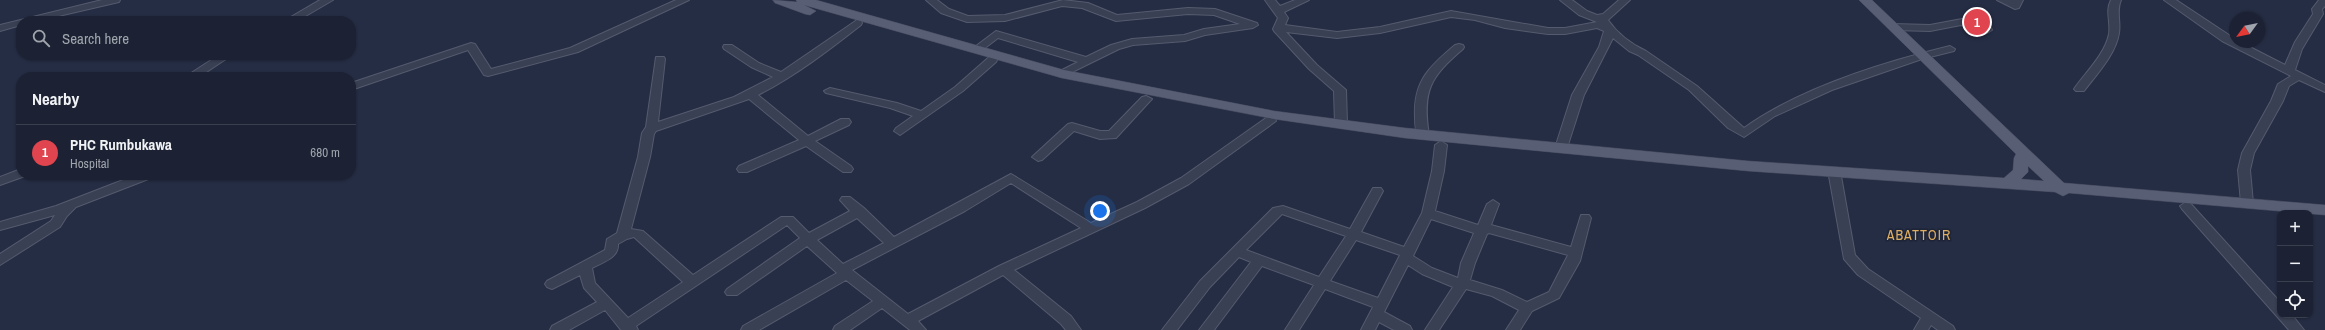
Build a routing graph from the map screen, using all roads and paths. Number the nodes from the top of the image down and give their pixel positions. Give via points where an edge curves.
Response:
1 (115, 0) edge
2 (328, 0) edge
3 (684, 0) edge
4 (779, 0) edge
5 (802, 0) edge
6 (931, 0) edge
7 (1270, 0) edge
8 (1304, 0) edge
9 (1565, 0) edge
10 (1625, 0) edge
11 (1865, 0) edge
12 (2002, 0) edge
13 (2018, 0) edge
14 (2116, 0) edge
15 (2169, 0) edge
16 (2325, 0) edge
17 (1082, 2) edge
18 (1279, 10) junction
19 (44, 16) edge
20 (298, 16) edge
21 (1604, 22) junction
22 (16, 23) edge
23 (857, 23) junction
24 (1278, 25) junction
25 (1892, 27) junction
26 (0, 28) edge
27 (1987, 30) dead end
28 (728, 47) dead end
29 (1459, 47) dead end
30 (977, 49) junction
31 (1950, 49) dead end
32 (1920, 57) junction
33 (660, 59) dead end
34 (220, 60) edge
35 (992, 60) junction
36 (1087, 61) junction
37 (199, 72) edge
38 (1062, 74) junction
39 (2294, 74) junction
40 (780, 76) junction
41 (356, 85) edge
42 (2080, 89) dead end
43 (2325, 89) edge
44 (830, 91) dead end
45 (750, 94) junction
46 (1146, 99) junction
47 (921, 115) junction
48 (1270, 121) junction
49 (845, 122) dead end
50 (1341, 124) junction
51 (652, 128) junction
52 (900, 131) dead end
53 (1422, 135) junction
54 (807, 141) junction
55 (1441, 145) junction
56 (1561, 148) junction
57 (1038, 157) dead end
58 (2025, 158) junction
59 (743, 169) dead end
60 (847, 169) dead end
61 (16, 175) edge
62 (1835, 176) junction
63 (134, 180) edge
64 (0, 181) edge
65 (2007, 183) junction
66 (1377, 191) dead end
67 (2058, 191) junction
68 (2103, 192) junction
69 (846, 200) dead end
70 (2247, 203) junction
71 (74, 204) junction
72 (1493, 204) dead end
73 (2186, 206) junction
74 (2325, 210) edge
75 (860, 211) junction
76 (1428, 213) junction
77 (2277, 214) edge
78 (2313, 217) edge
79 (1585, 218) dead end
80 (2325, 218) edge
81 (0, 226) edge
82 (1090, 228) junction
83 (1483, 231) junction
84 (623, 235) junction
85 (1353, 235) junction
86 (808, 239) junction
87 (892, 243) junction
88 (1238, 252) junction
89 (1574, 252) junction
90 (1406, 255) junction
91 (0, 260) edge
92 (1259, 261) junction
93 (585, 266) junction
94 (1004, 269) junction
95 (845, 271) junction
96 (693, 282) junction
97 (1321, 282) junction
98 (1463, 283) junction
99 (552, 284) dead end
100 (732, 292) dead end
101 (883, 302) junction
102 (607, 303) junction
103 (1527, 308) junction
104 (2277, 308) edge
105 (1380, 310) junction
106 (1929, 317) junction
107 (2287, 318) edge
108 (907, 321) junction
109 (629, 328) edge
110 (846, 329) edge
111 (557, 330) edge
112 (748, 330) edge
113 (919, 330) edge
114 (1074, 330) edge
115 (1169, 330) edge
116 (1206, 330) edge
117 (1292, 330) edge
118 (1368, 330) edge
119 (1405, 330) edge
120 (1432, 330) edge
121 (1513, 330) edge
122 (1921, 330) edge
123 (1948, 330) edge
124 (2297, 330) edge

1 - 19 street
2 - 20 street
3 - 41 street via 574,50 488,73 471,46
4 - 23 main road
5 - 30 main road
6 - 17 street via 945,11 967,19 1005,18 1062,3
7 - 18 street
8 - 18 street
9 - 21 street via 1583,13
10 - 21 street
11 - 25 main road
11 - 32 main road
12 - 13 street via 2015,6
14 - 42 street via 2113,5 2114,34 2093,73
15 - 39 street via 2226,39
16 - 39 street via 2317,9 2318,14 2291,60
17 - 36 street via 1116,18 1188,10 1215,12 1253,25 1204,32 1186,38 1132,42 1115,46
18 - 24 street via 1283,18
21 - 24 street via 1565,31 1548,31 1451,14 1356,34 1338,35
21 - 32 street via 1633,49 1642,52 1693,88 1744,133 1771,114 1828,88
21 - 56 street via 1604,47 1578,96
22 - 26 street
23 - 35 main road
23 - 40 street via 824,49
24 - 50 street via 1313,67 1340,90
25 - 27 street via 1930,28 1962,22
25 - 32 main road
28 - 40 street via 755,65
29 - 53 street via 1435,67 1422,88 1418,112
30 - 36 street via 996,34
30 - 38 main road
31 - 32 street
32 - 58 main road
33 - 51 street
34 - 37 street
35 - 46 main road via 1079,85
35 - 47 street via 959,89
36 - 38 street
38 - 50 main road via 1274,115
39 - 43 street
39 - 70 street via 2284,84 2277,102 2248,153 2244,170
40 - 45 street
44 - 47 street via 893,105
45 - 51 street
45 - 54 street
46 - 48 main road
46 - 57 street via 1112,135 1106,136 1072,127
47 - 52 street
48 - 55 main road
48 - 82 street via 1185,181 1141,206
49 - 54 street
50 - 53 main road
51 - 84 street via 648,133
53 - 56 main road
54 - 59 street
54 - 60 street
55 - 62 main road via 1750,174
55 - 76 street
56 - 65 main road via 1748,166
58 - 65 main road via 2020,172
58 - 67 main road
58 - 68 main road
61 - 64 street
62 - 67 main road
62 - 106 street via 1849,256 1863,272
63 - 71 street
65 - 67 main road
66 - 85 street
67 - 68 main road
67 - 73 main road
68 - 70 main road
69 - 75 street
70 - 74 main road
71 - 81 street
71 - 91 street via 62,213 56,224
72 - 83 street
73 - 77 main road
73 - 104 street
75 - 86 street
75 - 87 street
76 - 83 street
76 - 90 street
78 - 80 main road
79 - 89 street
82 - 87 street via 1011,178 961,208
82 - 94 street
83 - 89 street via 1487,228
83 - 98 street via 1468,264
84 - 93 street via 612,242 610,253
84 - 96 street via 638,234
85 - 88 street via 1283,210 1277,211
85 - 90 street
85 - 97 street
86 - 95 street
86 - 96 street via 789,220 785,220
86 - 100 street
87 - 95 street
88 - 92 street
88 - 115 street via 1205,284
89 - 103 street via 1568,272 1554,295
90 - 98 street via 1427,271 1456,283
90 - 105 street
92 - 97 street
92 - 116 street
93 - 99 street
93 - 102 street via 588,285
94 - 108 street
94 - 114 street via 1066,320
95 - 101 street
95 - 112 street
96 - 109 street
97 - 105 street
97 - 117 street
98 - 103 street via 1497,293
98 - 120 street
101 - 108 street
101 - 110 street
102 - 109 street
102 - 111 street
103 - 121 street
105 - 118 street
105 - 119 street
106 - 122 street
106 - 123 street
107 - 124 street
108 - 113 street

